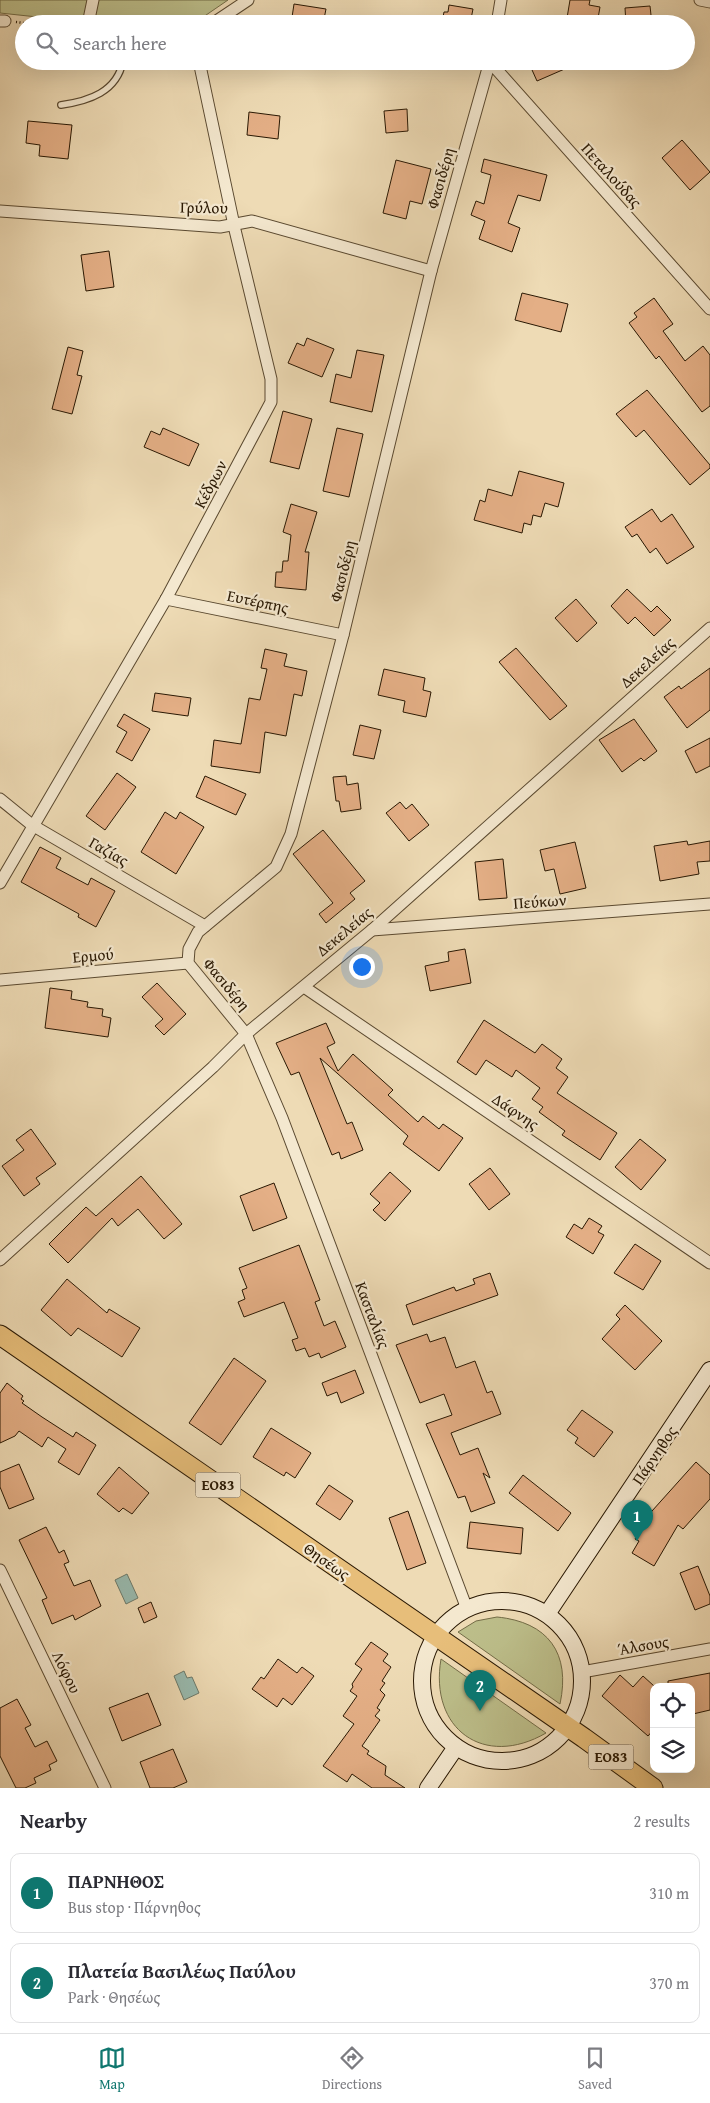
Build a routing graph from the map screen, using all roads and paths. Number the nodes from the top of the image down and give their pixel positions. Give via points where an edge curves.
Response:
1 (93, 0) edge
2 (248, 0) edge
3 (501, 0) edge
4 (700, 0) edge
5 (710, 2) edge
6 (90, 15) edge
7 (226, 15) edge
8 (498, 15) edge
9 (122, 70) edge
10 (201, 70) edge
11 (488, 70) edge
12 (497, 70) edge
13 (61, 105) dead end
14 (0, 211) edge
15 (234, 225) junction
16 (431, 271) junction
17 (710, 309) edge
18 (166, 599) junction
19 (710, 628) edge
20 (343, 635) junction
21 (0, 799) edge
22 (32, 825) junction
23 (0, 882) edge
24 (710, 904) edge
25 (205, 926) junction
26 (372, 930) junction
27 (188, 963) junction
28 (0, 980) edge
29 (304, 987) junction
30 (246, 1034) junction
31 (0, 1260) edge
32 (710, 1263) edge
33 (0, 1335) edge
34 (710, 1370) edge
35 (0, 1570) edge
36 (467, 1609) junction
37 (547, 1614) junction
38 (435, 1636) junction
39 (710, 1649) edge
40 (582, 1672) junction
41 (568, 1727) junction
42 (456, 1747) junction
43 (105, 1788) edge
44 (428, 1788) edge
45 (653, 1788) edge

1 - 6 street
2 - 7 street
3 - 8 street
4 - 5 street
9 - 13 lane via 109,88 78,102
10 - 15 street, Κέδρων
11 - 16 street, Φασιδέρη
12 - 17 street, Πεταλούδας
14 - 15 street, Γρύλου via 220,227
15 - 16 street, Γρύλου via 248,221 264,224
15 - 18 street, Κέδρων via 271,379 272,395 265,414
16 - 20 street, Φασιδέρη
18 - 20 street, Ευτέρπης
18 - 22 street, Κέδρων
19 - 26 street, Δεκελείας
20 - 25 street, Φασιδέρη via 291,834 276,867
21 - 22 street, Γαζίας
22 - 23 street, Κέδρων
22 - 25 street, Γαζίας
24 - 26 street, Πεύκων
25 - 27 street, Φασιδέρη via 192,941
26 - 29 street, Δεκελείας
27 - 28 street, Ερμού
27 - 30 street, Φασιδέρη
29 - 30 street, Δεκελείας
29 - 32 street, Δάφνης
30 - 31 street, Δεκελείας via 213,1068
30 - 36 street, Κασταλίας via 282,1118
33 - 38 main road, Θησέως / ΕΟ83
34 - 37 street, Πάρνηθος
35 - 43 street, Λόφου
36 - 37 street via 494,1601 521,1603
36 - 38 street via 449,1620
37 - 40 street via 570,1640
38 - 41 main road, Θησέως / ΕΟ83
38 - 42 street via 423,1665 423,1696 435,1725
39 - 40 street, Άλσους
40 - 41 street via 580,1701
41 - 42 street via 536,1754 509,1761 482,1759
41 - 45 main road, Θησέως / ΕΟ83
42 - 44 street

